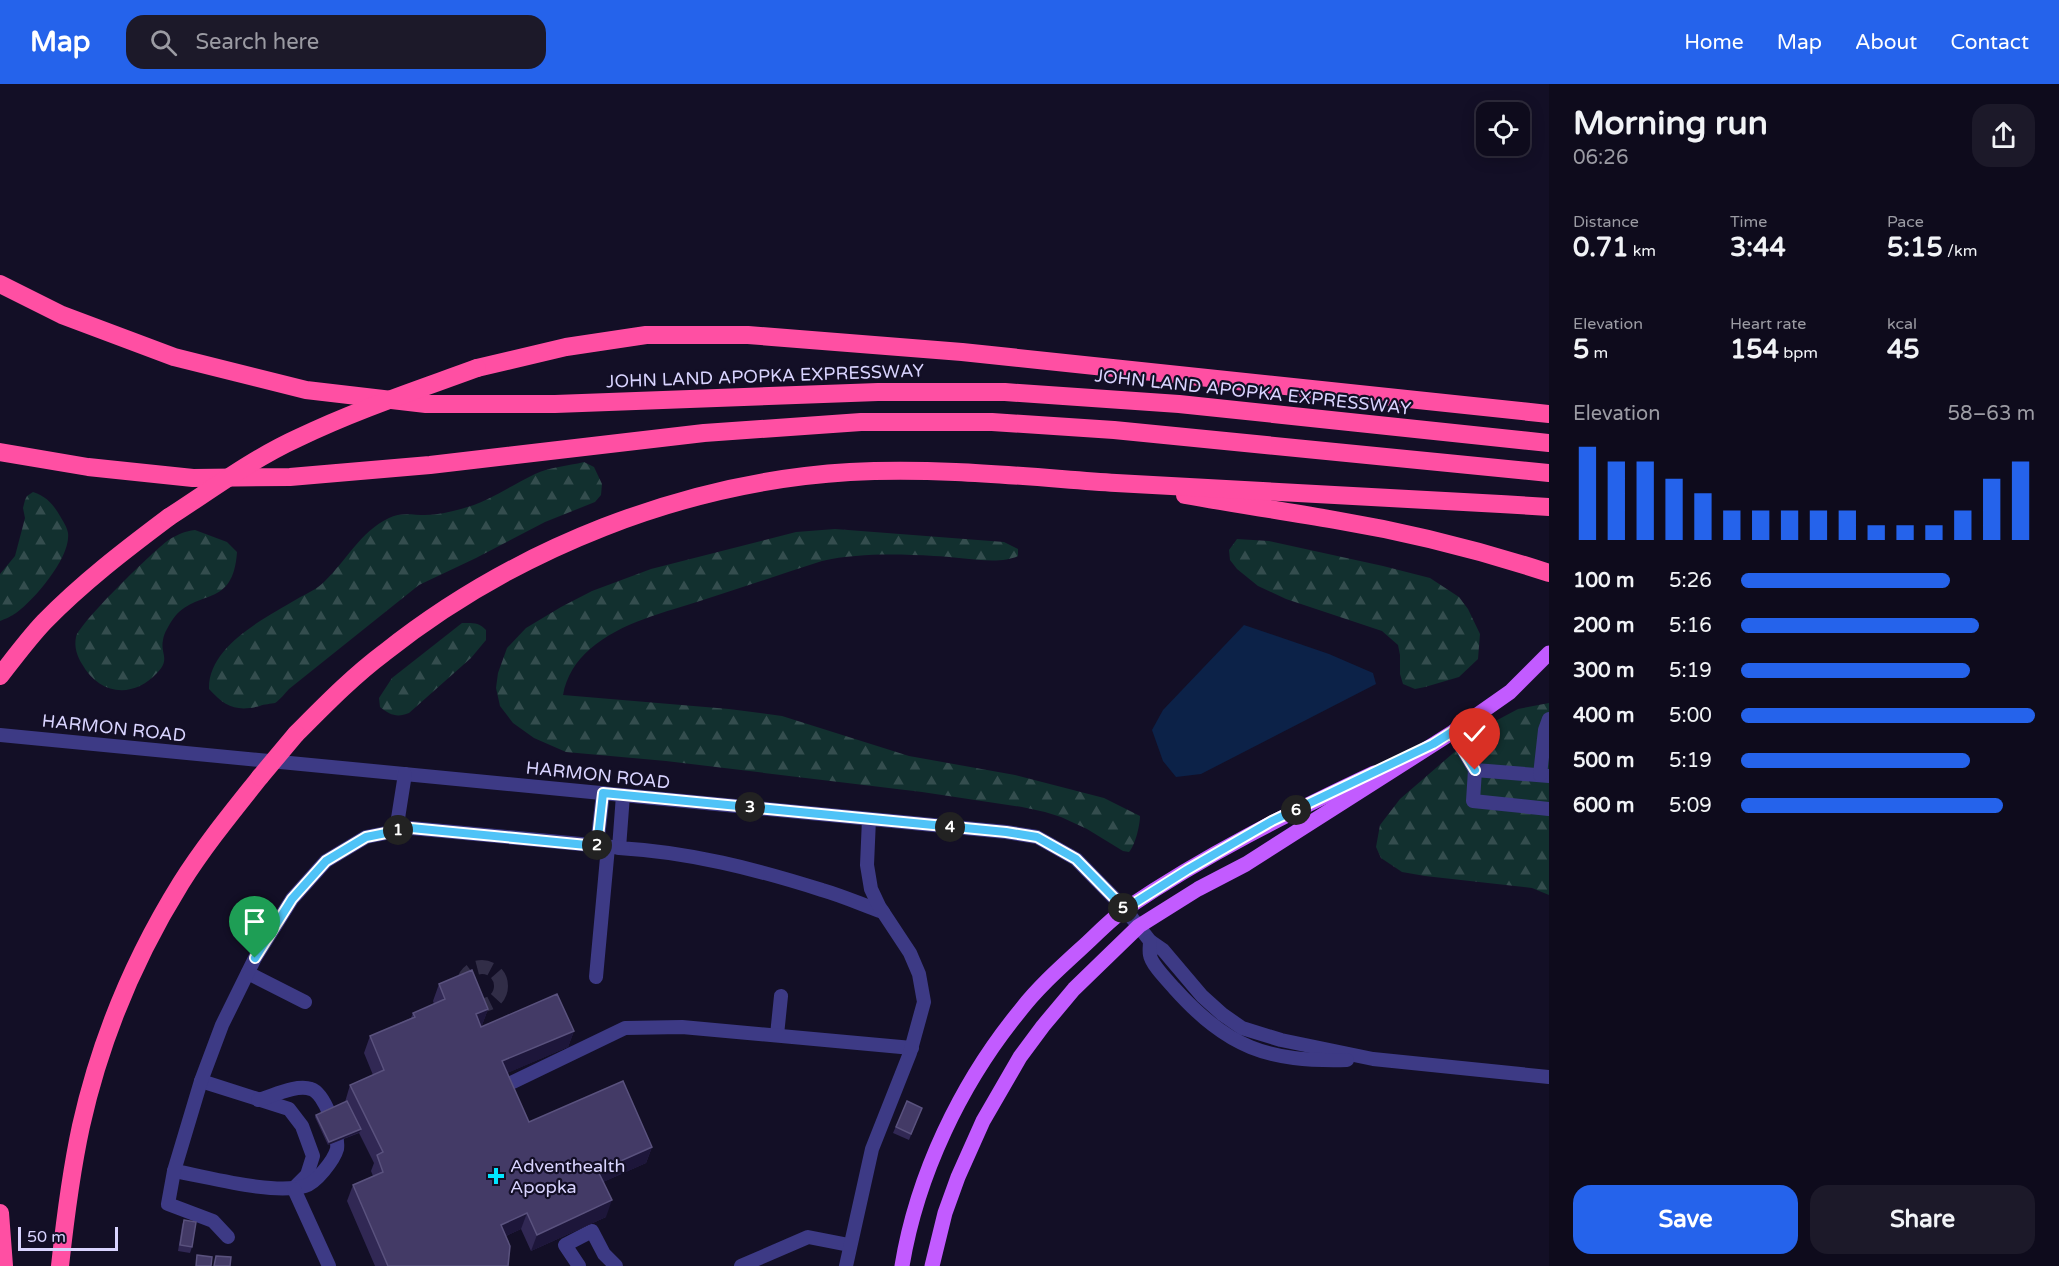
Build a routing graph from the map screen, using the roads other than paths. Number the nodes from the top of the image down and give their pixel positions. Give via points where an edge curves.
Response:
1 (0, 284) edge
2 (1549, 414) edge
3 (1549, 443) edge
4 (0, 452) edge
5 (1549, 473) edge
6 (1115, 483) junction
7 (1549, 507) edge
8 (1549, 573) edge
9 (1549, 653) edge
10 (0, 676) edge
11 (1549, 719) edge
12 (1452, 732) junction
13 (0, 735) edge
14 (1433, 744) junction
15 (1475, 770) junction
16 (405, 774) junction
17 (1544, 775) edge
18 (603, 793) junction
19 (623, 795) junction
20 (1549, 809) edge
21 (869, 819) junction
22 (396, 831) junction
23 (612, 847) junction
24 (1125, 909) junction
25 (883, 912) junction
26 (1139, 926) junction
27 (248, 973) junction
28 (596, 977) dead end
29 (781, 996) dead end
30 (305, 1002) dead end
31 (777, 1035) junction
32 (912, 1048) junction
33 (1549, 1077) edge
34 (201, 1081) junction
35 (513, 1082) edge
36 (258, 1100) junction
37 (174, 1171) junction
38 (294, 1189) junction
39 (0, 1213) edge
40 (228, 1237) dead end
41 (849, 1245) junction
42 (4, 1266) edge
43 (60, 1266) edge
44 (328, 1266) edge
45 (579, 1266) edge
46 (616, 1266) edge
47 (741, 1266) edge
48 (846, 1266) edge
49 (902, 1266) edge
50 (932, 1266) edge

1 - 3 highway, JOHN LAND APOPKA EXPRESSWAY via 62,315 174,357 306,390 426,404 1005,392 1179,404
2 - 10 highway, bridge via 962,352 748,335 646,335 566,347 477,368 368,407 267,454 169,517 99,571 42,624
4 - 5 highway via 88,467 193,478 290,477 704,433 861,422 992,422 1114,430
6 - 7 highway
6 - 8 highway via 1424,538
6 - 43 highway, bridge via 899,471 849,472 756,484 621,521 555,548 460,600 386,651 338,692 260,777 182,882 147,945 116,1013 81,1126
9 - 12 main road via 1510,692
11 - 17 street via 1545,730
12 - 14 main road
12 - 15 street
13 - 16 street, HARMON ROAD
14 - 24 main road via 1272,821
14 - 26 main road via 1246,864
15 - 17 street
15 - 20 street via 1473,801
16 - 18 street, HARMON ROAD
16 - 22 street
18 - 19 street, HARMON ROAD
18 - 23 street
19 - 21 street, HARMON ROAD
19 - 23 street
21 - 24 street, HARMON ROAD via 1037,837 1076,859
21 - 25 street via 867,865 871,889
22 - 23 street via 411,828
22 - 27 street via 366,837 326,861 292,899
23 - 25 street via 722,862 824,890
23 - 28 street
24 - 26 street, HARMON ROAD
24 - 49 main road via 1050,977 985,1058 936,1153 916,1206
25 - 32 street via 919,974 924,1002
26 - 33 street, HARMON ROAD via 1202,996 1242,1028 1373,1059
26 - 50 main road via 1074,989 1020,1057 983,1121 958,1176
27 - 30 street
27 - 34 street via 222,1025
29 - 31 street
31 - 32 street
31 - 35 street via 682,1027 625,1028
32 - 41 street via 872,1149
34 - 36 street
34 - 37 street
36 - 38 street via 289,1109 310,1145 313,1156 308,1175
36 - 38 street via 300,1088 321,1095 337,1138 336,1150 309,1185
37 - 38 street via 278,1190
37 - 40 street via 168,1204 213,1221
38 - 44 street
39 - 42 highway
41 - 47 street via 808,1237
41 - 48 street
45 - 46 street via 565,1245 592,1231 604,1254

